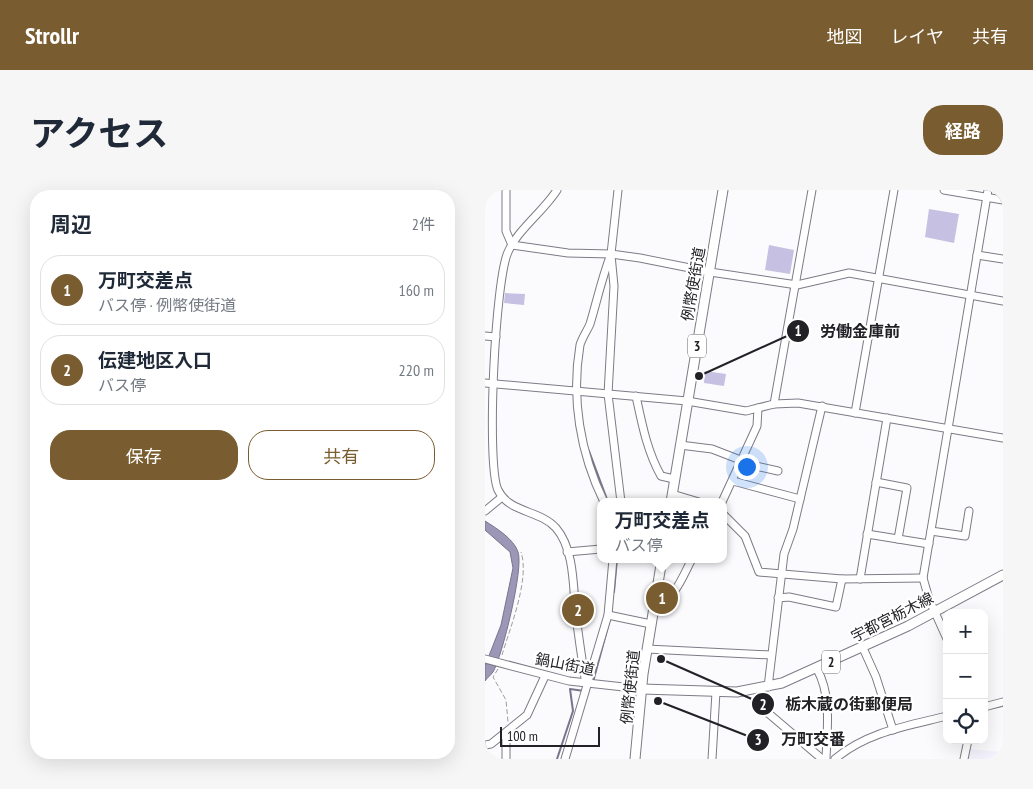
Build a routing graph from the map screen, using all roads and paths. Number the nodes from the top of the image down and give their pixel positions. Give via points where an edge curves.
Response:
1 (504, 190) edge
2 (557, 190) edge
3 (618, 190) edge
4 (723, 190) edge
5 (812, 190) edge
6 (894, 190) edge
7 (944, 190) edge
8 (987, 194) edge
9 (1003, 200) edge
10 (512, 245) junction
11 (611, 254) junction
12 (977, 255) junction
13 (1003, 259) edge
14 (710, 272) junction
15 (879, 278) junction
16 (797, 284) junction
17 (971, 296) junction
18 (1003, 301) edge
19 (485, 336) edge
20 (496, 337) junction
21 (485, 383) edge
22 (494, 384) junction
23 (577, 391) junction
24 (608, 394) junction
25 (636, 396) junction
26 (687, 401) junction
27 (774, 404) junction
28 (822, 406) junction
29 (758, 408) junction
30 (855, 412) junction
31 (887, 418) junction
32 (948, 428) junction
33 (1003, 438) edge
34 (680, 445) junction
35 (742, 460) junction
36 (778, 471) dead end
37 (674, 479) junction
38 (733, 481) junction
39 (876, 482) junction
40 (502, 497) junction
41 (601, 498) edge
42 (621, 498) edge
43 (671, 498) edge
44 (724, 498) edge
45 (800, 498) junction
46 (485, 510) edge
47 (969, 512) dead end
48 (727, 518) edge
49 (931, 531) junction
50 (867, 534) junction
51 (898, 540) junction
52 (929, 544) junction
53 (597, 549) edge
54 (521, 552) dead end
55 (567, 552) junction
56 (613, 563) edge
57 (661, 563) edge
58 (690, 563) edge
59 (781, 572) junction
60 (1003, 575) edge
61 (923, 578) junction
62 (843, 579) junction
63 (860, 579) junction
64 (778, 598) junction
65 (655, 604) junction
66 (934, 612) junction
67 (607, 615) junction
68 (651, 624) junction
69 (943, 631) edge
70 (863, 648) junction
71 (647, 649) junction
72 (771, 656) junction
73 (486, 659) edge
74 (499, 663) junction
75 (817, 669) junction
76 (545, 676) junction
77 (586, 684) junction
78 (764, 688) junction
79 (642, 689) junction
80 (716, 692) junction
81 (1003, 702) edge
82 (988, 706) edge
83 (943, 717) edge
84 (893, 730) junction
85 (507, 732) junction
86 (967, 744) edge
87 (485, 745) edge
88 (506, 759) edge
89 (565, 759) edge
90 (635, 759) edge
91 (712, 759) edge
92 (822, 759) edge
93 (827, 759) edge
94 (835, 759) edge
95 (963, 759) edge

1 - 10 street via 506,231
2 - 10 street
3 - 11 street
4 - 14 main road, 例幣使街道 / 3
5 - 16 street
6 - 15 street
7 - 8 street
8 - 9 street
8 - 12 street
10 - 11 street via 569,253
10 - 20 street via 504,265
11 - 14 street
11 - 23 street via 581,343
11 - 24 street via 615,286
12 - 13 street
12 - 17 street
14 - 16 street
14 - 26 main road, 例幣使街道 / 3
15 - 16 street via 849,273
15 - 17 street
15 - 30 street
16 - 27 street
17 - 18 street
17 - 32 street
19 - 20 street
20 - 22 street
21 - 22 street
22 - 23 street
22 - 40 street via 494,476
23 - 24 street
23 - 41 street via 583,450
24 - 25 street
24 - 42 street
25 - 26 street
25 - 37 street via 656,467 661,476
26 - 29 street via 746,411
26 - 34 main road, 例幣使街道 / 3
27 - 28 street
27 - 29 street
28 - 30 street
28 - 45 street
29 - 35 street via 757,426
30 - 31 street
31 - 32 street
31 - 39 street
32 - 33 street
32 - 49 street
34 - 35 street via 712,449
34 - 37 main road, 例幣使街道 / 3
35 - 36 street
35 - 38 street
37 - 43 main road, 例幣使街道 / 3
38 - 44 street
38 - 45 street
39 - 50 street
39 - 51 street via 907,488
40 - 46 street
40 - 55 street via 549,522 561,535
45 - 59 street
47 - 49 street via 965,536
48 - 59 street via 745,536 759,572
49 - 52 street
50 - 51 street
50 - 63 street
51 - 52 street
52 - 61 street
53 - 55 street
54 - 74 path via 524,564 517,606
55 - 77 street
56 - 67 street
57 - 65 main road, 例幣使街道
58 - 65 street via 675,591 667,600
59 - 62 street
59 - 64 street
60 - 66 main road, 宇都宮栃木線 / 2
61 - 63 street
61 - 66 street
62 - 63 street
62 - 64 street via 836,607 789,597
64 - 72 street
65 - 68 main road, 例幣使街道
66 - 69 street
66 - 70 main road, 宇都宮栃木線 / 2
67 - 68 street
67 - 77 street
68 - 71 main road, 例幣使街道
70 - 75 main road, 宇都宮栃木線 / 2
70 - 84 street
71 - 72 street
71 - 79 main road, 例幣使街道
72 - 78 street
73 - 74 street, 鍋山街道
74 - 76 street, 鍋山街道
74 - 85 path via 493,678 505,700
75 - 78 main road, 宇都宮栃木線 / 2
75 - 93 street via 827,693
76 - 77 street, 鍋山街道
76 - 85 street via 530,710
77 - 79 street, 鍋山街道
77 - 89 street
78 - 80 main road, 宇都宮栃木線 / 2
78 - 92 street via 768,713
79 - 80 main road, 宇都宮栃木線 / 2
79 - 90 main road, 例幣使街道
80 - 91 street
81 - 82 street
83 - 84 street
84 - 94 street via 852,745
85 - 87 street
85 - 88 street
86 - 95 street

